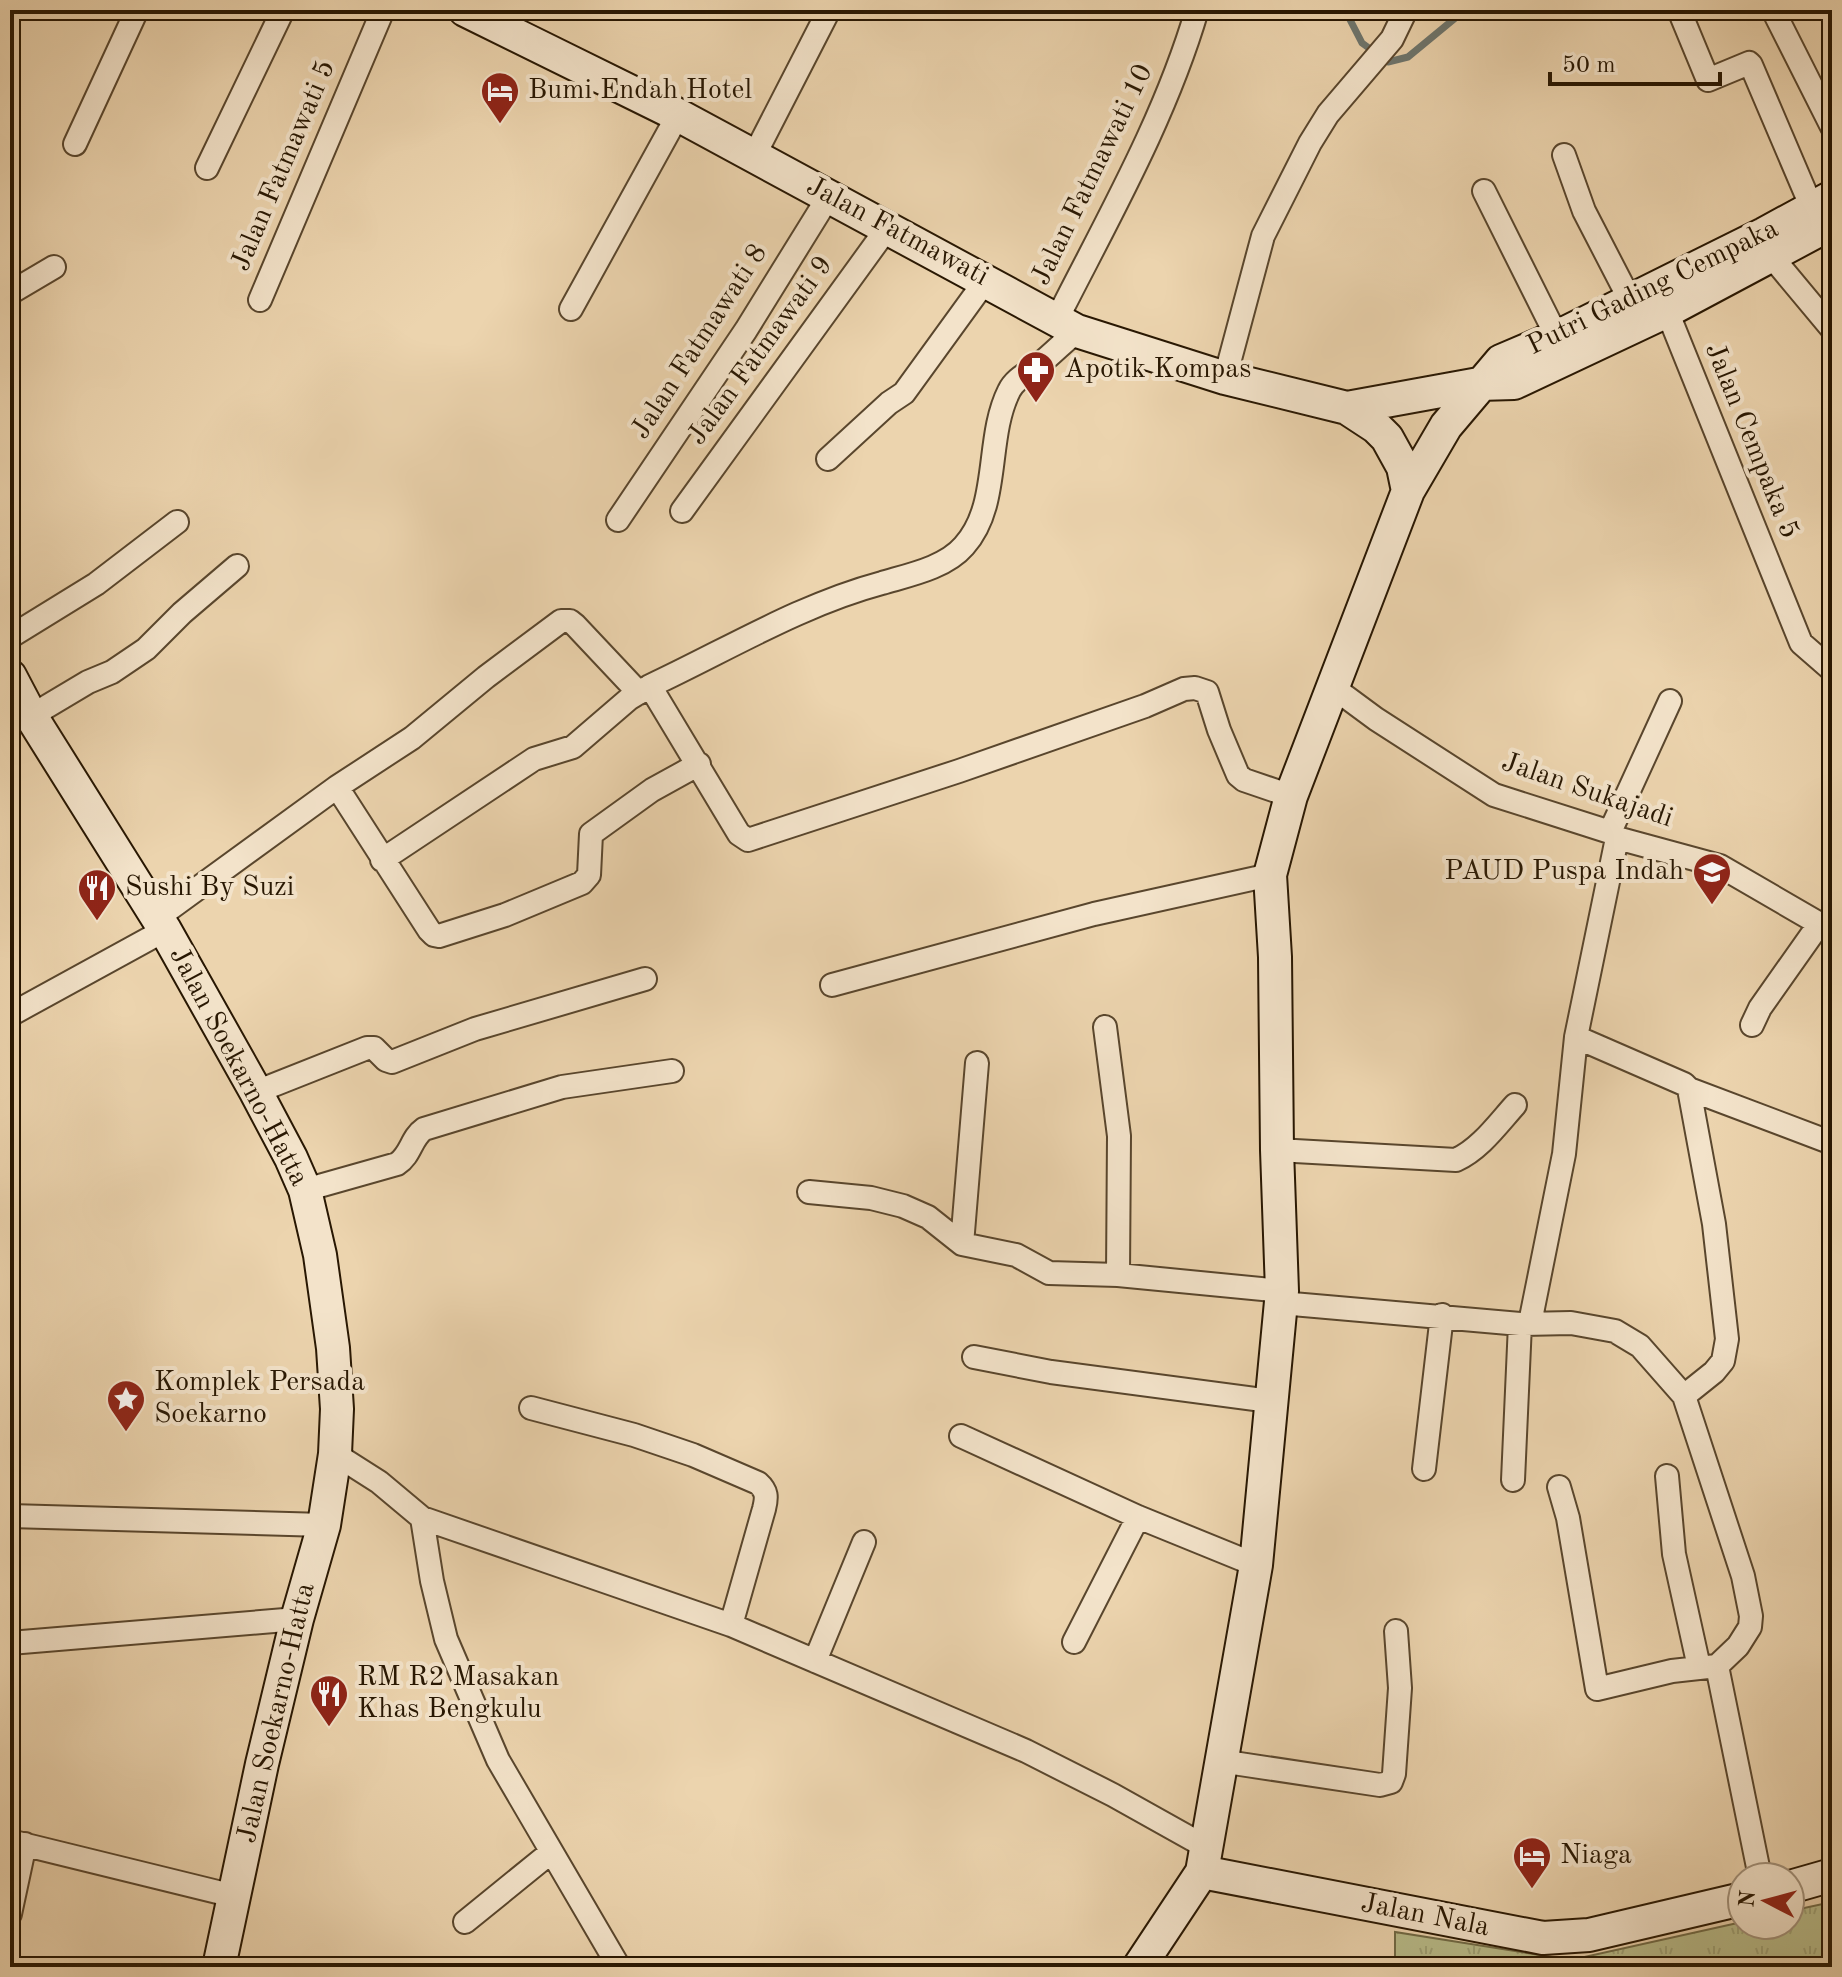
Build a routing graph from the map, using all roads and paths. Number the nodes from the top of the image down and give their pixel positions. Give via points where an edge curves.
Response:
1 (137, 10) edge
2 (283, 10) edge
3 (383, 10) edge
4 (465, 10) edge
5 (829, 10) edge
6 (1197, 10) edge
7 (1406, 10) edge
8 (1679, 10) edge
9 (1773, 10) edge
10 (678, 115) junction
11 (1832, 127) edge
12 (75, 144) dead end
13 (1564, 155) dead end
14 (754, 156) junction
15 (207, 168) dead end
16 (1484, 191) dead end
17 (829, 196) junction
18 (1825, 210) edge
19 (888, 227) junction
20 (1768, 245) junction
21 (54, 267) dead end
22 (986, 280) junction
23 (10, 293) edge
24 (260, 300) dead end
25 (1630, 300) junction
26 (571, 309) dead end
27 (1667, 311) junction
28 (1067, 325) junction
29 (1832, 329) edge
30 (1557, 337) junction
31 (1225, 378) junction
32 (1479, 384) junction
33 (1347, 408) junction
34 (828, 459) dead end
35 (1408, 491) junction
36 (682, 511) dead end
37 (618, 520) dead end
38 (177, 522) dead end
39 (237, 566) dead end
40 (10, 637) edge
41 (1832, 670) edge
42 (10, 676) edge
43 (1334, 688) junction
44 (644, 690) junction
45 (1670, 701) dead end
46 (31, 716) junction
47 (699, 764) junction
48 (337, 787) junction
49 (1291, 796) junction
50 (1614, 835) junction
51 (382, 860) junction
52 (1270, 875) junction
53 (161, 924) junction
54 (1826, 927) edge
55 (645, 979) dead end
56 (832, 985) dead end
57 (10, 1015) edge
58 (1752, 1025) dead end
59 (1105, 1027) dead end
60 (1576, 1037) junction
61 (977, 1063) dead end
62 (672, 1071) dead end
63 (1689, 1089) junction
64 (256, 1092) junction
65 (1515, 1105) dead end
66 (1832, 1143) edge
67 (1277, 1150) junction
68 (305, 1190) junction
69 (809, 1192) dead end
70 (962, 1244) junction
71 (1118, 1275) junction
72 (1282, 1297) junction
73 (1442, 1315) junction
74 (1525, 1323) junction
75 (974, 1357) dead end
76 (1684, 1396) junction
77 (1270, 1401) junction
78 (531, 1408) dead end
79 (961, 1436) dead end
80 (335, 1454) junction
81 (1424, 1469) dead end
82 (1667, 1476) dead end
83 (1513, 1480) dead end
84 (1559, 1487) dead end
85 (10, 1516) edge
86 (1138, 1517) junction
87 (422, 1518) junction
88 (324, 1525) junction
89 (864, 1542) dead end
90 (1256, 1565) junction
91 (297, 1619) junction
92 (731, 1625) junction
93 (1396, 1631) dead end
94 (1074, 1642) dead end
95 (10, 1643) edge
96 (815, 1661) junction
97 (1708, 1666) junction
98 (1220, 1761) junction
99 (18, 1842) edge
100 (550, 1853) junction
101 (1204, 1859) junction
102 (1756, 1861) edge
103 (1832, 1875) edge
104 (1806, 1882) edge
105 (234, 1896) junction
106 (1726, 1903) edge
107 (10, 1914) edge
108 (465, 1922) dead end
109 (219, 1967) edge
110 (619, 1967) edge
111 (1139, 1967) edge

1 - 12 street
2 - 15 street
3 - 24 street, Jalan Fatmawati 5
4 - 10 street, Jalan Fatmawati
5 - 14 street
6 - 28 street, Jalan Fatmawati 10 via 1174,82
7 - 31 street via 1392,39 1328,114 1263,236
8 - 18 street via 1708,80 1751,65
9 - 11 street
10 - 14 street, Jalan Fatmawati
10 - 26 street
13 - 25 street via 1584,211
14 - 17 street, Jalan Fatmawati
16 - 30 street
17 - 19 street, Jalan Fatmawati
17 - 37 street, Jalan Fatmawati 8
18 - 20 street, Putri Gading Cempaka
19 - 22 street, Jalan Fatmawati
19 - 36 street, Jalan Fatmawati 9
20 - 25 street, Putri Gading Cempaka
20 - 27 street, Putri Gading Cempaka
20 - 29 street
21 - 23 street
22 - 28 street, Jalan Fatmawati
22 - 34 street via 904,393
25 - 30 street, Putri Gading Cempaka
27 - 32 street, Putri Gading Cempaka via 1514,383
27 - 41 street, Jalan Cempaka 5 via 1801,643
28 - 31 street, Jalan Fatmawati
28 - 44 street via 1010,389 993,440 986,502 964,546 922,571 804,610
30 - 32 street, Putri Gading Cempaka via 1501,361
31 - 33 street, Jalan Fatmawati
32 - 33 street, Putri Gading Cempaka
32 - 35 street, Putri Gading Cempaka via 1438,438
33 - 35 street via 1387,438 1403,467
35 - 43 street, Putri Gading Cempaka
38 - 40 street via 96,584
39 - 46 street via 146,649
42 - 46 street, Jalan Soekarno-Hatta
43 - 49 street, Putri Gading Cempaka
43 - 50 street, Jalan Sukajadi via 1494,795
44 - 47 street
44 - 48 street via 575,625 561,621 412,738
44 - 51 street via 573,747 534,759
45 - 50 street
46 - 53 street, Jalan Soekarno-Hatta
47 - 49 street via 739,834 748,840 1195,688 1207,692 1212,702 1238,775
47 - 51 street via 591,834 589,875 582,883 444,936 434,935
48 - 51 street
48 - 53 street
49 - 52 street, Putri Gading Cempaka
50 - 54 street, Jalan Sukajadi via 1720,866
50 - 60 street
52 - 56 street via 1094,914
52 - 67 street, Putri Gading Cempaka
53 - 57 street
53 - 64 street, Jalan Soekarno-Hatta
54 - 58 street
55 - 64 street via 475,1029 392,1062 367,1048
59 - 71 street via 1119,1136
60 - 63 street
60 - 74 street via 1564,1154
61 - 70 street
62 - 68 street via 562,1087 424,1129 397,1164
63 - 66 street
63 - 76 street via 1714,1224 1727,1339 1723,1361
64 - 68 street, Jalan Soekarno-Hatta
65 - 67 street via 1484,1140 1456,1160
67 - 72 street, Putri Gading Cempaka
68 - 80 street, Jalan Soekarno-Hatta via 333,1348
69 - 70 street via 903,1206 928,1217
70 - 71 street via 1016,1255 1049,1273
71 - 72 street
72 - 73 street
72 - 77 street, Putri Gading Cempaka
73 - 74 street
73 - 81 street
74 - 76 street via 1571,1323 1615,1331 1640,1346
74 - 83 street
75 - 77 street
76 - 97 street via 1743,1576 1751,1616 1745,1637
77 - 90 street, Putri Gading Cempaka
78 - 92 street via 634,1435 765,1489
79 - 86 street
80 - 87 street
80 - 88 street, Jalan Soekarno-Hatta
82 - 97 street via 1674,1554
84 - 97 street via 1597,1689
85 - 88 street
86 - 90 street
86 - 94 street
87 - 92 street
87 - 100 street via 446,1639 498,1760
88 - 91 street, Jalan Soekarno-Hatta
89 - 96 street
90 - 98 street, Putri Gading Cempaka
91 - 95 street
91 - 105 street, Jalan Soekarno-Hatta
92 - 96 street
93 - 98 street via 1400,1688 1391,1782 1380,1785
96 - 101 street via 1026,1751 1113,1795
97 - 102 street
98 - 101 street, Putri Gading Cempaka
99 - 105 street
99 - 107 street
100 - 108 street
100 - 110 street
101 - 106 street, Jalan Nala via 1543,1938 1589,1935
101 - 111 street
103 - 104 street
105 - 109 street, Jalan Soekarno-Hatta

